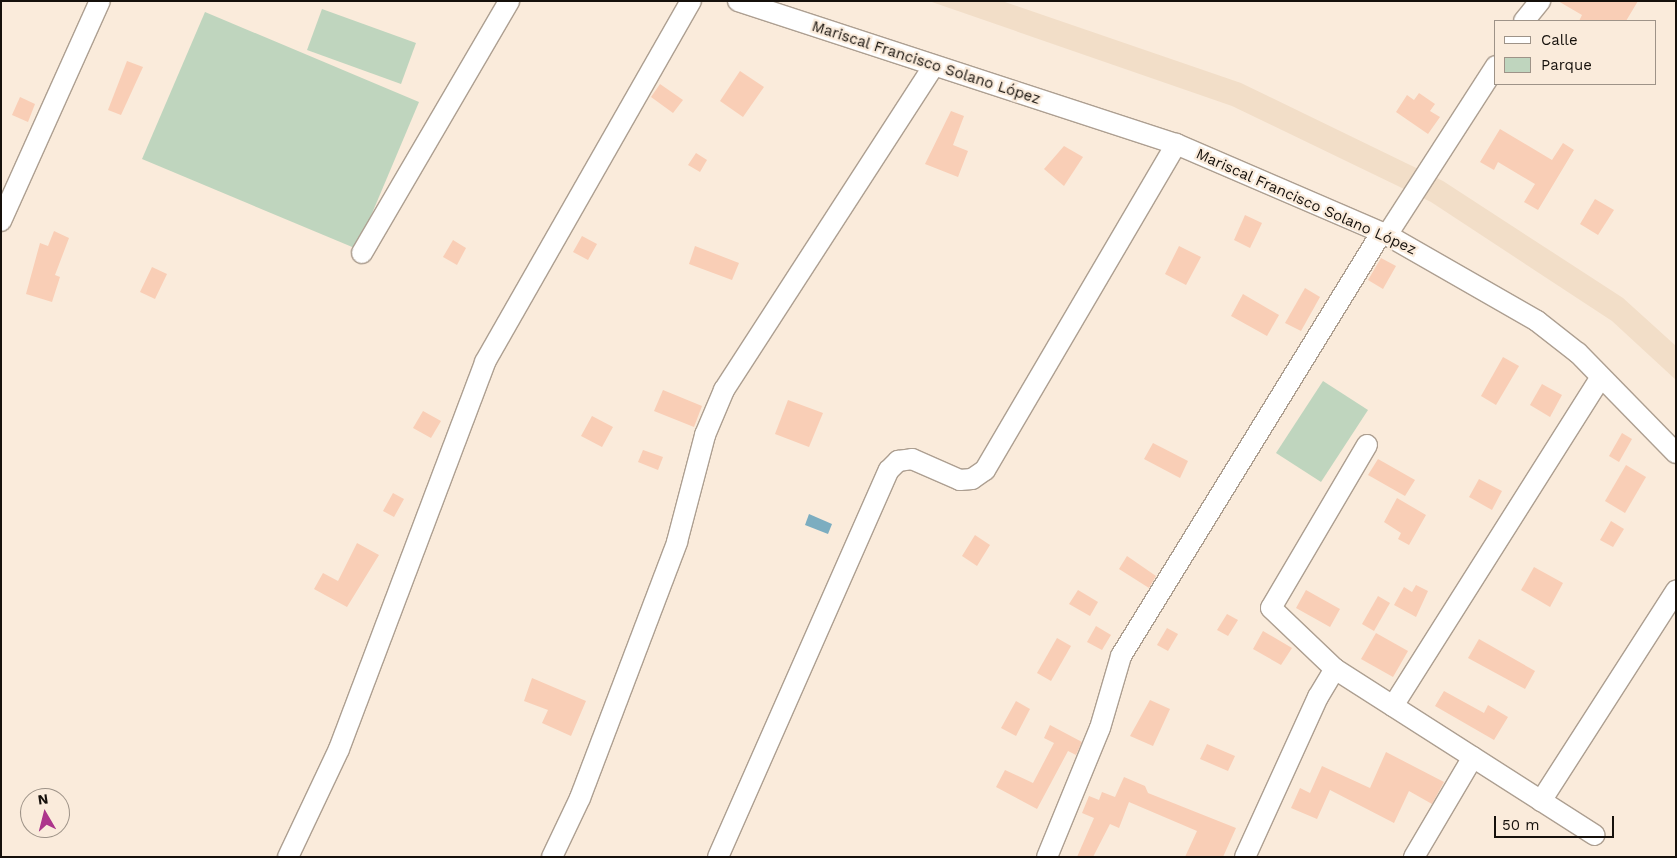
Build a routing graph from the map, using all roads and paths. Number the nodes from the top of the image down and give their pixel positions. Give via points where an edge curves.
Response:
1 (100, 1) edge
2 (509, 1) edge
3 (691, 1) edge
4 (738, 1) edge
5 (1540, 1) edge
6 (1525, 20) edge
7 (934, 66) junction
8 (1494, 69) edge
9 (1176, 144) junction
10 (1, 221) edge
11 (1384, 234) junction
12 (362, 253) dead end
13 (1601, 377) junction
14 (1367, 445) dead end
15 (1676, 453) edge
16 (1676, 591) edge
17 (1335, 669) junction
18 (1394, 706) junction
19 (1473, 757) junction
20 (1541, 800) junction
21 (1595, 835) dead end
22 (288, 857) edge
23 (552, 857) edge
24 (718, 857) edge
25 (1047, 857) edge
26 (1245, 857) edge
27 (1414, 857) edge

1 - 10 street
2 - 12 street
3 - 22 street via 485,362 339,749
4 - 7 street, Mariscal Francisco Solano López
5 - 6 street
7 - 9 street, Mariscal Francisco Solano López
7 - 23 street via 724,390 705,435 677,542 580,798
8 - 11 street
9 - 11 street, Mariscal Francisco Solano López
9 - 24 street via 982,474 960,480 912,459 898,461 889,470
11 - 13 street, Mariscal Francisco Solano López via 1537,321
11 - 25 street via 1118,663 1102,722
13 - 15 street, Mariscal Francisco Solano López
13 - 18 street
14 - 17 street via 1271,608
16 - 20 street
17 - 18 street
17 - 26 street via 1318,697
18 - 19 street
19 - 20 street
19 - 27 street
20 - 21 street

